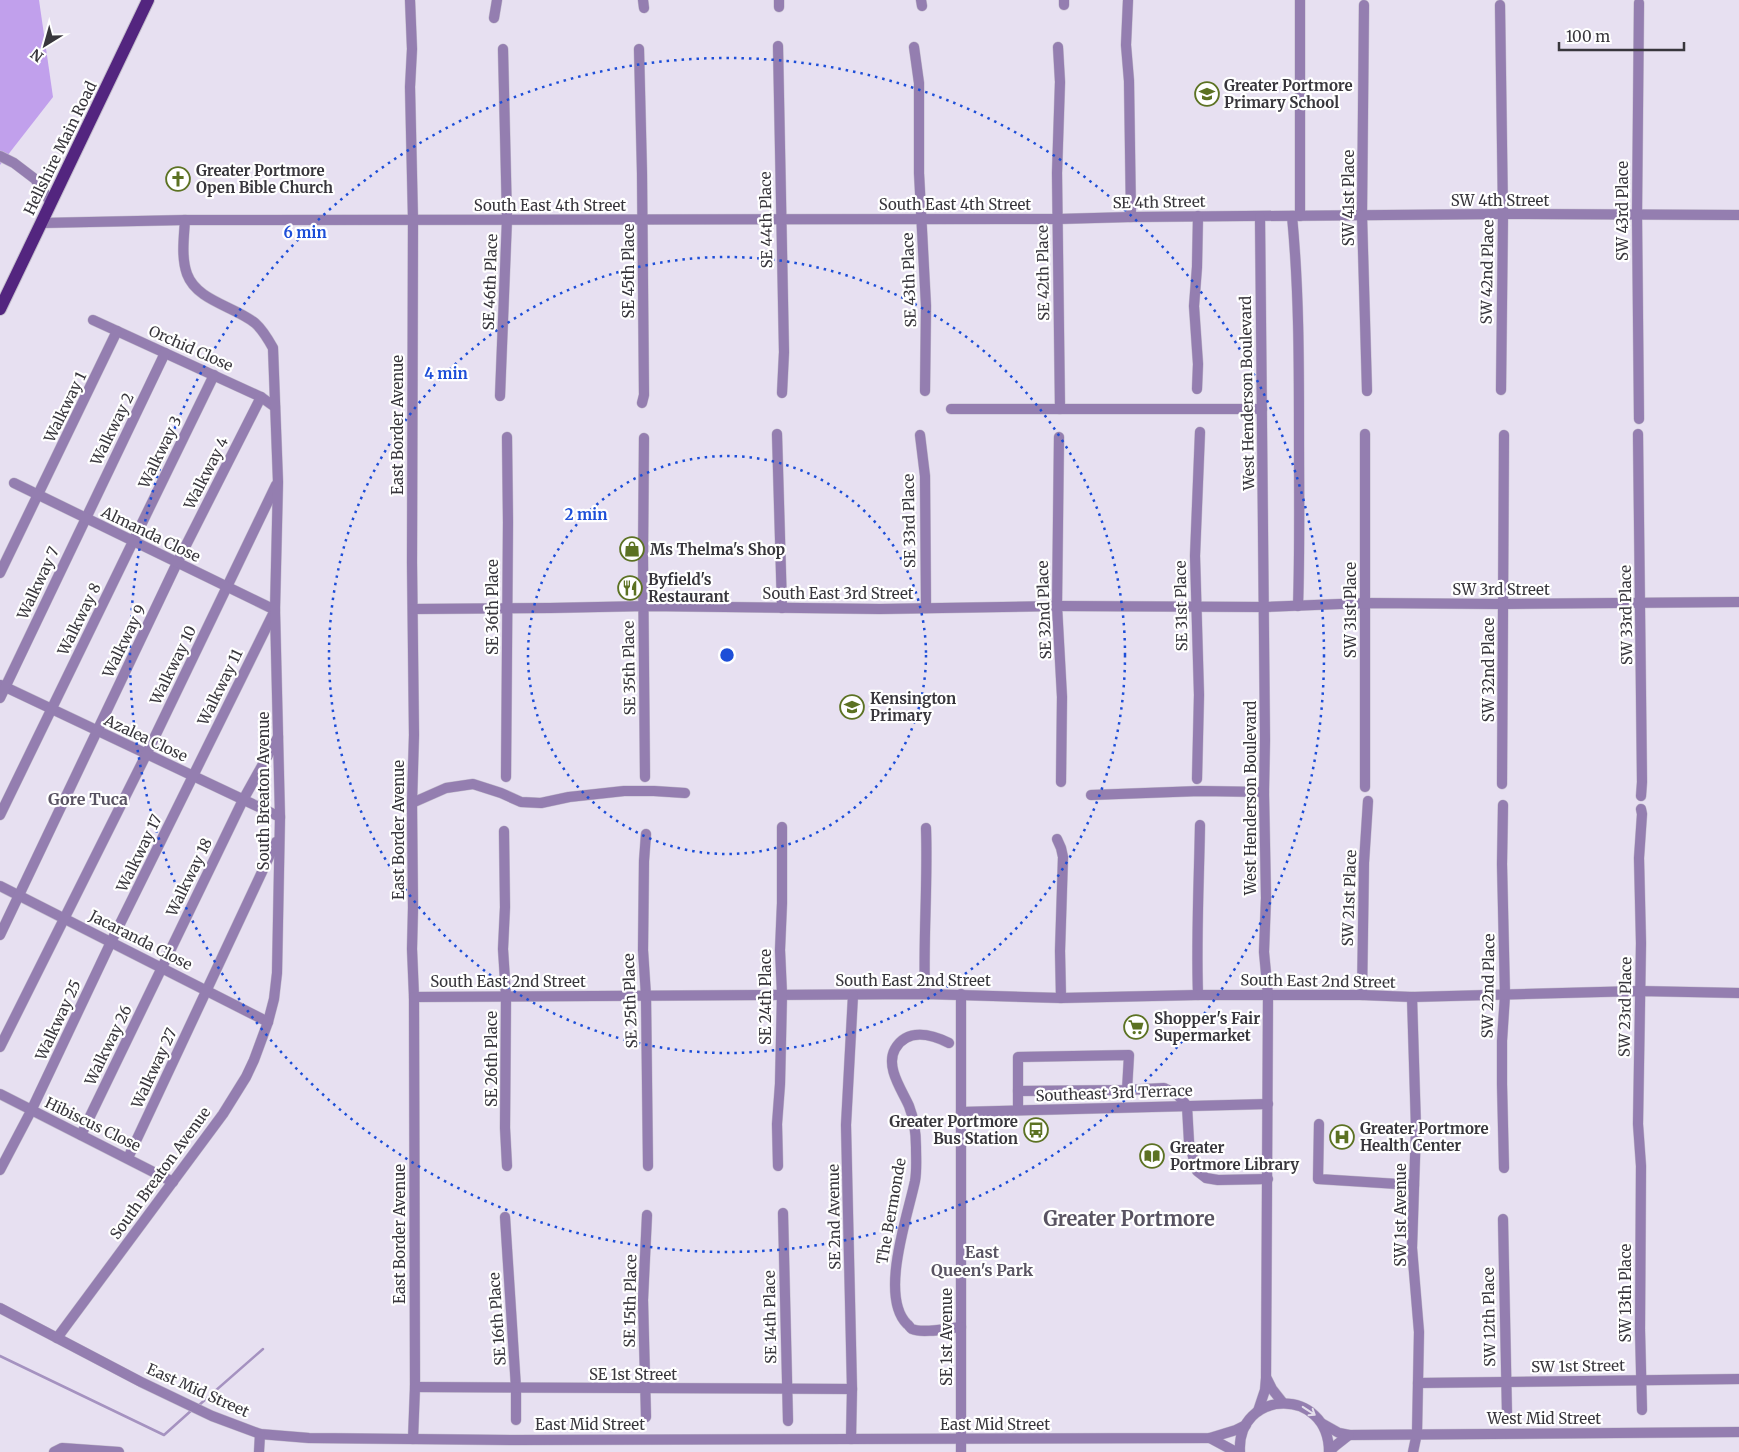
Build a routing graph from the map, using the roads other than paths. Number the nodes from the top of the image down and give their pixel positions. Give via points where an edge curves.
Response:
1 (148, 0) edge
2 (410, 0) edge
3 (497, 0) edge
4 (1128, 0) edge
5 (1300, 0) edge
6 (1640, 3) dead end
7 (1364, 5) dead end
8 (1500, 5) dead end
9 (494, 18) dead end
10 (778, 46) dead end
11 (914, 47) dead end
12 (1058, 47) dead end
13 (503, 48) dead end
14 (639, 49) dead end
15 (0, 156) edge
16 (51, 203) junction
17 (1503, 214) junction
18 (1362, 215) junction
19 (1637, 215) junction
20 (1739, 215) edge
21 (1198, 216) junction
22 (1296, 216) junction
23 (1131, 217) junction
24 (1260, 217) junction
25 (922, 218) junction
26 (507, 219) junction
27 (781, 219) junction
28 (1058, 219) junction
29 (185, 220) junction
30 (412, 220) junction
31 (643, 220) junction
32 (42, 222) junction
33 (0, 309) edge
34 (93, 320) dead end
35 (118, 331) junction
36 (165, 353) junction
37 (214, 375) junction
38 (1197, 389) dead end
39 (1501, 390) dead end
40 (924, 391) dead end
41 (1367, 391) dead end
42 (782, 393) dead end
43 (500, 396) dead end
44 (261, 397) junction
45 (642, 403) dead end
46 (276, 407) junction
47 (951, 409) dead end
48 (1060, 409) junction
49 (1262, 409) junction
50 (1639, 419) dead end
51 (1200, 432) dead end
52 (777, 434) dead end
53 (1365, 434) dead end
54 (1638, 434) dead end
55 (920, 435) dead end
56 (1504, 435) dead end
57 (1059, 437) dead end
58 (507, 438) dead end
59 (644, 438) dead end
60 (278, 482) junction
61 (14, 483) dead end
62 (39, 495) junction
63 (85, 518) junction
64 (133, 542) junction
65 (177, 564) junction
66 (0, 573) edge
67 (227, 588) junction
68 (1641, 602) junction
69 (1739, 602) edge
70 (1365, 603) junction
71 (1503, 604) junction
72 (644, 606) junction
73 (1057, 606) junction
74 (1196, 606) junction
75 (1298, 606) junction
76 (1264, 607) junction
77 (508, 608) junction
78 (782, 608) junction
79 (926, 608) junction
80 (413, 609) junction
81 (274, 610) junction
82 (3, 686) edge
83 (0, 698) edge
84 (52, 710) junction
85 (97, 731) junction
86 (278, 737) junction
87 (146, 754) junction
88 (193, 777) junction
89 (506, 777) dead end
90 (645, 777) dead end
91 (1197, 779) dead end
92 (1061, 782) dead end
93 (1502, 784) dead end
94 (1366, 787) dead end
95 (1264, 792) junction
96 (685, 793) dead end
97 (1091, 795) dead end
98 (1641, 796) dead end
99 (243, 800) junction
100 (1368, 801) dead end
101 (412, 803) junction
102 (1503, 804) dead end
103 (1641, 809) dead end
104 (0, 815) edge
105 (280, 817) junction
106 (1200, 825) dead end
107 (782, 827) dead end
108 (926, 828) dead end
109 (504, 831) dead end
110 (646, 834) dead end
111 (278, 838) junction
112 (1057, 839) dead end
113 (0, 886) edge
114 (19, 896) junction
115 (65, 918) junction
116 (0, 935) edge
117 (111, 942) junction
118 (162, 968) junction
119 (208, 991) junction
120 (1639, 992) junction
121 (1739, 992) edge
122 (782, 994) junction
123 (925, 994) junction
124 (961, 994) junction
125 (853, 995) junction
126 (1198, 995) junction
127 (1268, 995) junction
128 (1362, 995) junction
129 (1505, 995) junction
130 (506, 996) junction
131 (646, 996) junction
132 (414, 997) junction
133 (1412, 997) junction
134 (1061, 998) junction
135 (268, 1022) junction
136 (949, 1043) dead end
137 (0, 1048) edge
138 (1127, 1090) junction
139 (1018, 1091) junction
140 (0, 1094) edge
141 (1268, 1104) junction
142 (1187, 1106) junction
143 (31, 1110) junction
144 (1018, 1110) junction
145 (960, 1112) junction
146 (1319, 1124) dead end
147 (81, 1135) junction
148 (128, 1158) junction
149 (508, 1166) dead end
150 (648, 1166) dead end
151 (778, 1166) dead end
152 (1504, 1168) dead end
153 (0, 1170) edge
154 (1268, 1178) junction
155 (173, 1182) junction
156 (1414, 1184) junction
157 (1641, 1206) joint
158 (782, 1213) dead end
159 (647, 1215) dead end
160 (506, 1217) dead end
161 (1503, 1219) dead end
162 (0, 1308) edge
163 (961, 1327) junction
164 (57, 1338) junction
165 (1266, 1378) junction
166 (1739, 1379) edge
167 (1641, 1380) junction
168 (1505, 1382) junction
169 (1418, 1383) junction
170 (415, 1387) junction
171 (516, 1388) junction
172 (786, 1388) junction
173 (644, 1389) junction
174 (852, 1389) junction
175 (1283, 1403) junction
176 (1642, 1410) dead end
177 (1258, 1411) junction
178 (1507, 1414) dead end
179 (646, 1417) dead end
180 (516, 1420) dead end
181 (788, 1421) dead end
182 (1322, 1424) junction
183 (1246, 1425) junction
184 (1739, 1432) edge
185 (1417, 1433) junction
186 (260, 1434) junction
187 (1349, 1435) junction
188 (1210, 1438) junction
189 (413, 1439) junction
190 (851, 1439) junction
191 (962, 1440) junction
192 (54, 1452) edge
193 (120, 1452) edge
194 (260, 1452) edge
195 (961, 1452) edge
196 (1236, 1452) edge
197 (1240, 1452) edge
198 (1329, 1452) edge
199 (1413, 1452) edge

1 - 16 main road, Hellshire Main Road
2 - 30 street, East Border Avenue
3 - 9 street
4 - 23 street via 1126,45
5 - 22 street
6 - 19 street, SW 43rd Place
7 - 18 street, SW 41st Place
8 - 17 street, SW 42nd Place
10 - 27 street, SE 44th Place
11 - 25 street, SE 43th Place via 919,83
12 - 28 street, SE 42th Place
13 - 26 street, SE 46th Place
14 - 31 street, SE 45th Place
15 - 16 street via 34,179
16 - 32 main road, Hellshire Main Road
17 - 18 street, SW 4th Street
17 - 19 street, SW 4th Street
17 - 39 street, SW 42nd Place
18 - 22 street, SW 4th Street
18 - 41 street, SW 41st Place
19 - 20 street, SW 4th Street
19 - 50 street, SW 43rd Place
21 - 23 street, SE 4th Street
21 - 24 street, SE 4th Street
21 - 38 street via 1194,306
22 - 24 street, SW 4th Street
22 - 75 street via 1300,391
23 - 28 street, SE 4th Street
24 - 49 street, West Henderson Boulevard
25 - 27 street, South East 4th Street
25 - 28 street, South East 4th Street
25 - 40 street, SE 43th Place via 926,306
26 - 30 street, South East 4th Street
26 - 31 street, South East 4th Street
26 - 43 street, SE 46th Place
27 - 31 street, South East 4th Street
27 - 42 street, SE 44th Place
28 - 48 street, SE 42th Place
29 - 30 street, South East 4th Street
29 - 32 street, South East 4th Street
29 - 46 street, South Breaton Avenue via 184,256 191,282 205,295 255,323 273,348
30 - 80 street, East Border Avenue
31 - 45 street, SE 45th Place
32 - 33 main road, Hellshire Main Road
34 - 35 street, Orchid Close
35 - 36 street, Orchid Close
35 - 62 street, Walkway 1
36 - 37 street, Orchid Close
36 - 63 street, Walkway 2
37 - 44 street, Orchid Close
37 - 64 street, Walkway 3
44 - 46 street, Orchid Close
44 - 65 street, Walkway 4
46 - 60 street, South Breaton Avenue
47 - 48 street
48 - 49 street
49 - 76 street, West Henderson Boulevard
51 - 74 street, SE 31st Place
52 - 78 street
53 - 70 street, SW 31st Place
54 - 68 street, SW 33rd Place
55 - 79 street, SE 33rd Place via 925,476
56 - 71 street, SW 32nd Place
57 - 73 street, SE 32nd Place
58 - 77 street, SE 36th Place
59 - 72 street, SE 35th Place
60 - 67 street, Walkway 10
60 - 81 street, South Breaton Avenue
61 - 62 street, Almanda Close
62 - 63 street, Almanda Close
62 - 66 street, Walkway 1
63 - 64 street, Almanda Close
63 - 82 street, Walkway 7
64 - 65 street, Almanda Close
64 - 84 street, Walkway 8
65 - 67 street, Almanda Close
65 - 85 street, Walkway 9
67 - 81 street, Almanda Close
67 - 87 street, Walkway 10
68 - 69 street, SW 3rd Street
68 - 71 street, SW 3rd Street
68 - 98 street, SW 33rd Place
70 - 71 street, SW 3rd Street
70 - 75 street, SW 3rd Street
70 - 94 street, SW 31st Place
71 - 93 street, SW 32nd Place
72 - 77 street, South East 3rd Street
72 - 78 street, South East 3rd Street
72 - 90 street, SE 35th Place
73 - 74 street, South East 3rd Street
73 - 79 street, South East 3rd Street
73 - 92 street, SE 32nd Place via 1062,697
74 - 76 street, South East 3rd Street
74 - 91 street, SE 31st Place
75 - 76 street, SW 3rd Street
76 - 95 street, West Henderson Boulevard
77 - 80 street, South East 3rd Street
77 - 89 street, SE 36th Place
78 - 79 street, South East 3rd Street
80 - 101 street, East Border Avenue
81 - 86 street, South Breaton Avenue
81 - 88 street, Walkway 11
82 - 83 street, Walkway 7
82 - 84 street, Azalea Close
84 - 85 street, Azalea Close
84 - 104 street, Walkway 8
85 - 87 street, Azalea Close
85 - 114 street, Walkway 9
86 - 99 street, Walkway 18
86 - 105 street, South Breaton Avenue
87 - 88 street, Azalea Close
87 - 115 street, Walkway 10
88 - 99 street, Azalea Close
88 - 117 street, Walkway 17
95 - 97 street
95 - 127 street, West Henderson Boulevard via 1264,952
96 - 101 street via 624,791 541,803 521,802 473,784 446,788
99 - 105 street, Azalea Close
99 - 118 street, Walkway 18
100 - 128 street, SW 21st Place
101 - 132 street, East Border Avenue
102 - 129 street, SW 22nd Place
103 - 120 street, SW 23rd Place
105 - 111 street, South Breaton Avenue
106 - 126 street via 1196,952
107 - 122 street, SE 24th Place
108 - 123 street
109 - 130 street, SE 26th Place
110 - 131 street, SE 25th Place via 643,950
111 - 119 street, Walkway 27
111 - 135 street, South Breaton Avenue via 277,973
112 - 134 street via 1063,857
113 - 114 street, Jacaranda Close
114 - 115 street, Jacaranda Close
114 - 116 street, Walkway 9
115 - 117 street, Jacaranda Close
115 - 137 street, Walkway 10
117 - 118 street, Jacaranda Close
117 - 143 street, Walkway 25
118 - 119 street, Jacaranda Close
118 - 147 street, Walkway 26
119 - 135 street, Jacaranda Close
119 - 148 street, Walkway 27
120 - 121 street, South East 2nd Street
120 - 129 street, South East 2nd Street
120 - 157 street, SW 23rd Place
122 - 125 street, South East 2nd Street
122 - 131 street, South East 2nd Street
122 - 151 street, SE 24th Place
123 - 124 street, South East 2nd Street
123 - 125 street, South East 2nd Street
124 - 134 street, South East 2nd Street
124 - 145 street, SE 1st Avenue
125 - 174 street, SE 2nd Avenue via 846,1125
126 - 127 street, South East 2nd Street
126 - 134 street, South East 2nd Street
127 - 128 street, South East 2nd Street
127 - 141 street, West Henderson Boulevard
128 - 133 street, South East 2nd Street
129 - 133 street, South East 2nd Street
129 - 152 street, SW 22nd Place via 1502,1058
130 - 131 street, South East 2nd Street
130 - 132 street, South East 2nd Street
130 - 149 street, SE 26th Place via 505,1128
131 - 150 street, SE 25th Place
132 - 170 street, East Border Avenue
133 - 156 street, SW 1st Avenue via 1416,1128
135 - 155 street, South Breaton Avenue via 254,1060 236,1094
136 - 163 street, The Bermonde via 927,1034 916,1034 901,1042 893,1054 894,1071 916,1130 914,1182 900,1242 896,1300 901,1318 912,1329 927,1331
138 - 139 street
138 - 139 street via 1129,1054 1018,1057
138 - 142 street via 1164,1088 1178,1095
139 - 144 street
140 - 143 street, Hibiscus Close
141 - 142 street, Southeast 3rd Terrace
141 - 154 street, West Henderson Boulevard
142 - 144 street, Southeast 3rd Terrace
142 - 154 street via 1189,1142 1197,1171 1206,1178 1218,1180
143 - 147 street, Hibiscus Close
143 - 153 street, Walkway 25
144 - 145 street, Southeast 3rd Terrace
145 - 163 street, SE 1st Avenue
146 - 156 street via 1318,1179
147 - 148 street, Hibiscus Close
148 - 155 street, Hibiscus Close
154 - 165 street, West Henderson Boulevard
155 - 164 street, South Breaton Avenue
156 - 169 street, SW 1st Avenue via 1412,1248 1419,1332
157 - 167 street, SW 13th Place
158 - 172 street, SE 14th Place
159 - 173 street, SE 15th Place via 643,1300
160 - 171 street, SE 16th Place
161 - 168 street, SW 12th Place
162 - 164 street, East Mid Street
163 - 191 street, SE 1st Avenue
164 - 186 street, East Mid Street via 212,1416
165 - 175 street
165 - 177 street, West Henderson Boulevard
166 - 167 street, SW 1st Street
167 - 168 street, SW 1st Street
167 - 176 street, SW 13th Place
168 - 169 street, SW 1st Street
168 - 178 street, SW 12th Place
169 - 185 street, SW 1st Avenue
170 - 171 street, SE 1st Street
170 - 189 street, East Border Avenue
171 - 173 street, SE 1st Street
171 - 180 street, SE 16th Place
172 - 173 street, SE 1st Street
172 - 174 street, SE 1st Street
172 - 181 street, SE 14th Place
173 - 179 street, SE 15th Place
174 - 190 street, SE 2nd Avenue
175 - 177 street
175 -> 182 street via 1305,1408
177 - 183 street
182 - 187 street, West Mid Street
182 - 198 street via 1327,1433
183 - 188 street, East Mid Street
183 - 197 street via 1241,1434
184 - 185 street, West Mid Street
185 - 187 street, West Mid Street
185 - 199 street, SW 1st Avenue
186 - 189 street, East Mid Street
186 - 194 street
187 - 198 street
188 - 191 street, East Mid Street
188 - 196 street, East Mid Street
189 - 190 street, East Mid Street
190 - 191 street, East Mid Street
191 - 195 street, SE 1st Avenue
192 - 193 street via 62,1448

